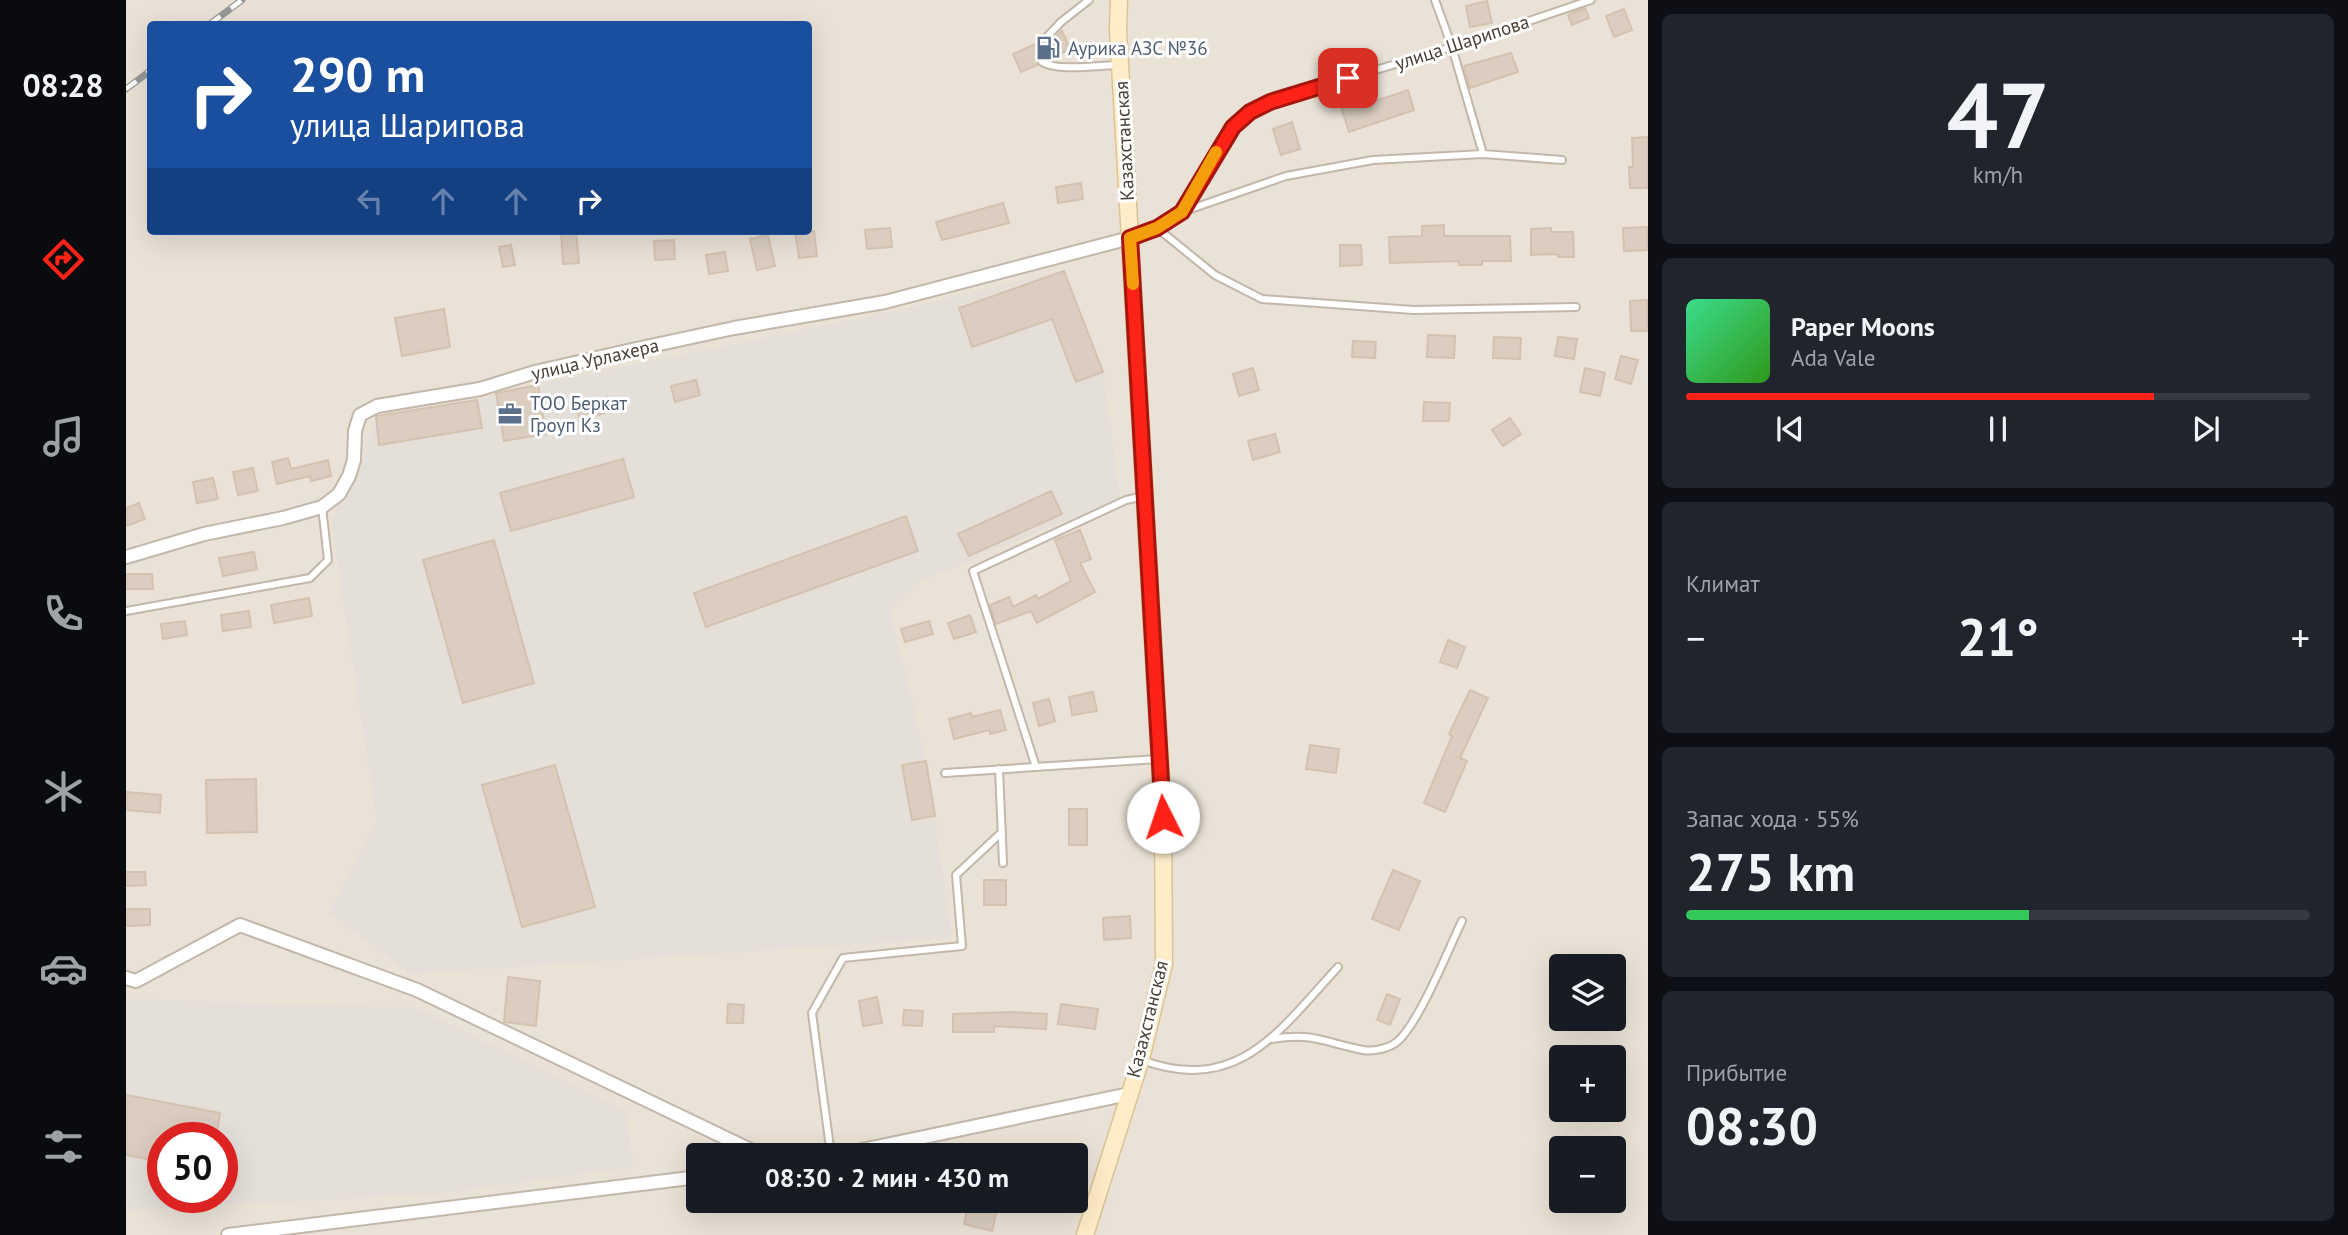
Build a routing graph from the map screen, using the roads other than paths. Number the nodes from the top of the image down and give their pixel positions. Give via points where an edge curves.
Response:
1 (1089, 0) edge
2 (1119, 0) edge
3 (1435, 0) edge
4 (1591, 0) edge
5 (1045, 39) dead end
6 (1452, 47) junction
7 (1042, 62) dead end
8 (1120, 65) junction
9 (1483, 154) junction
10 (1562, 160) dead end
11 (1182, 212) junction
12 (1157, 228) junction
13 (1130, 238) junction
14 (1576, 307) dead end
15 (1144, 496) junction
16 (322, 507) junction
17 (126, 557) edge
18 (126, 611) edge
19 (1160, 759) junction
20 (1036, 767) junction
21 (999, 769) junction
22 (945, 773) dead end
23 (1002, 832) junction
24 (1003, 863) dead end
25 (1462, 920) dead end
26 (1338, 967) dead end
27 (126, 978) edge
28 (1272, 1038) junction
29 (1140, 1059) junction
30 (1129, 1094) junction
31 (736, 1143) edge
32 (829, 1143) edge
33 (895, 1143) edge
34 (686, 1178) edge
35 (228, 1235) edge
36 (1085, 1235) edge

1 - 5 lane
2 - 8 main road, Казахстанская
3 - 6 lane
4 - 6 lane, улица Шарипова
6 - 9 lane
6 - 11 lane, улица Шарипова via 1250,112 1233,127
7 - 8 lane via 1048,66
8 - 13 main road, Казахстанская
9 - 10 lane, улица Шарипова
9 - 11 lane, улица Шарипова via 1373,160 1286,176
11 - 12 lane, улица Шарипова
12 - 13 lane, улица Шарипова
12 - 14 lane via 1215,275 1262,299 1413,310
13 - 15 main road, Казахстанская
13 - 16 street, улица Урлахера via 885,302 734,328 535,372 480,389 377,406 360,415 349,477 339,494
15 - 19 main road, Казахстанская
15 - 20 lane via 1126,500 973,571
16 - 17 street
16 - 18 lane via 328,560 310,578
19 - 20 lane
19 - 29 main road, Казахстанская via 1164,964
20 - 21 lane
21 - 22 lane
21 - 23 lane
23 - 24 lane
23 - 32 lane via 956,876 962,946 844,958 812,1013
25 - 28 lane via 1413,1023 1396,1043 1364,1050 1306,1036
26 - 28 lane
27 - 31 street via 136,981 240,925 417,990
28 - 29 lane via 1239,1061 1205,1070 1164,1068
29 - 30 main road, Казахстанская
30 - 33 street
30 - 36 main road, Казахстанская
34 - 35 street

